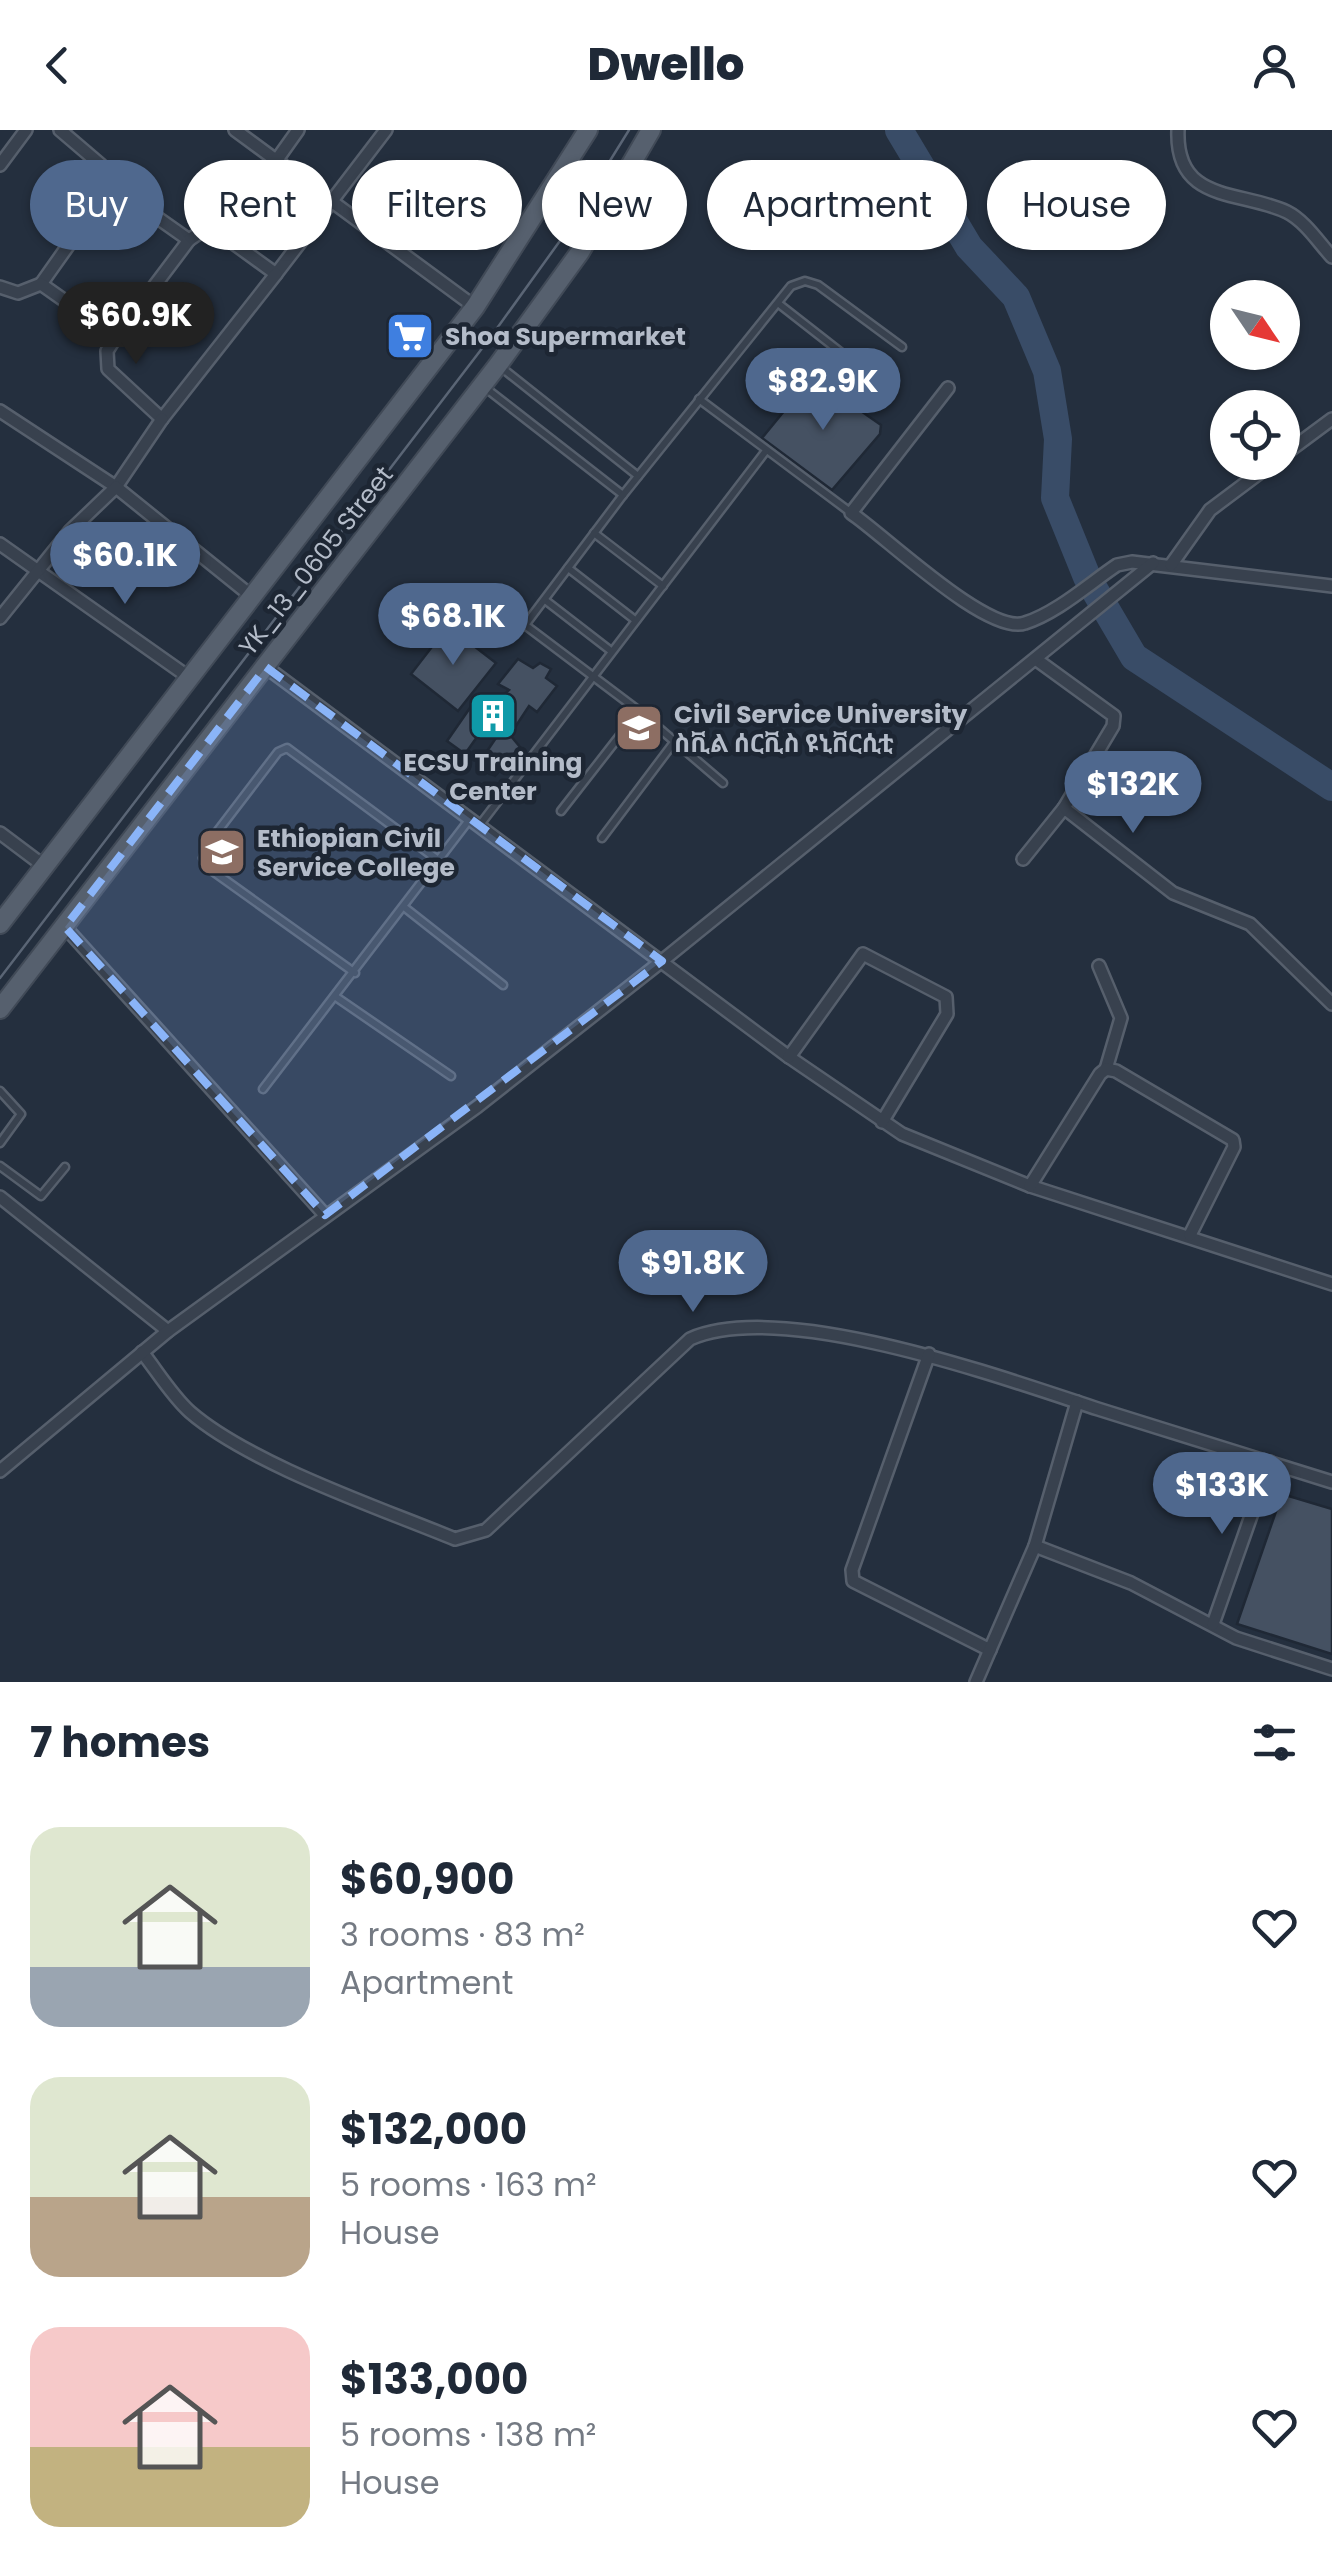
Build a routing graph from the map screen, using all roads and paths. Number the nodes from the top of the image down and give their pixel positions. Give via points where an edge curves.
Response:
1 (26, 130) edge
2 (60, 130) edge
3 (235, 130) edge
4 (298, 130) edge
5 (386, 130) edge
6 (588, 130) edge
7 (651, 130) edge
8 (1178, 130) edge
9 (95, 160) edge
10 (276, 160) joint
11 (0, 166) edge
12 (333, 202) junction
13 (184, 245) edge
14 (65, 250) edge
15 (243, 250) edge
16 (1332, 258) edge
17 (276, 274) junction
18 (41, 284) junction
19 (0, 287) edge
20 (779, 304) junction
21 (474, 307) junction
22 (116, 337) junction
23 (902, 347) dead end
24 (498, 365) junction
25 (875, 379) dead end
26 (482, 386) junction
27 (948, 388) dead end
28 (699, 399) junction
29 (0, 410) edge
30 (162, 419) junction
31 (1332, 420) edge
32 (1300, 443) edge
33 (765, 452) junction
34 (638, 476) junction
35 (1250, 480) edge
36 (116, 487) junction
37 (623, 495) junction
38 (851, 513) junction
39 (594, 533) junction
40 (0, 544) edge
41 (1154, 563) junction
42 (1171, 565) junction
43 (568, 568) junction
44 (38, 572) junction
45 (663, 586) junction
46 (1332, 586) edge
47 (250, 595) junction
48 (544, 600) junction
49 (0, 618) edge
50 (635, 620) junction
51 (526, 625) junction
52 (496, 642) dead end
53 (611, 651) junction
54 (1036, 660) junction
55 (266, 667) junction
56 (188, 676) junction
57 (593, 678) junction
58 (639, 712) junction
59 (674, 741) junction
60 (722, 783) dead end
61 (1064, 808) junction
62 (561, 811) dead end
63 (474, 823) junction
64 (0, 833) edge
65 (602, 838) dead end
66 (1023, 859) dead end
67 (438, 860) junction
68 (44, 866) junction
69 (404, 907) junction
70 (0, 924) edge
71 (65, 926) junction
72 (662, 961) junction
73 (1098, 966) dead end
74 (355, 973) junction
75 (503, 985) dead end
76 (336, 996) junction
77 (1332, 1004) edge
78 (0, 1009) edge
79 (789, 1057) junction
80 (1106, 1070) junction
81 (450, 1076) dead end
82 (263, 1089) dead end
83 (0, 1091) edge
84 (882, 1122) junction
85 (0, 1143) edge
86 (0, 1166) edge
87 (64, 1167) dead end
88 (1030, 1186) junction
89 (0, 1197) edge
90 (324, 1215) junction
91 (1190, 1235) junction
92 (1332, 1284) edge
93 (168, 1331) junction
94 (142, 1352) junction
95 (929, 1354) junction
96 (1076, 1402) junction
97 (1270, 1462) junction
98 (0, 1470) edge
99 (1332, 1481) edge
100 (1035, 1546) junction
101 (1213, 1624) junction
102 (990, 1650) junction
103 (1332, 1669) edge
104 (976, 1682) edge

1 - 11 street
2 - 9 street
3 - 10 street
4 - 10 street
5 - 12 street
6 - 21 main road, YK_13_0605 Street
7 - 24 main road, YK_13_0605 Street via 580,252
8 - 16 street via 1179,158 1201,183 1217,194 1286,212
12 - 17 street
12 - 21 street
13 - 22 street
14 - 18 street
15 - 17 street
17 - 30 street
18 - 19 street via 18,292
18 - 22 street
20 - 23 lane via 791,286 818,285
20 - 25 lane
20 - 28 lane
21 - 47 main road, YK_13_0605 Street
22 - 30 street via 106,351 108,370
24 - 26 main road, YK_13_0605 Street
24 - 34 lane
26 - 37 lane
26 - 55 main road, YK_13_0605 Street
27 - 38 street
28 - 33 lane
28 - 34 lane
29 - 36 street
30 - 36 street
31 - 32 street
33 - 38 lane
33 - 45 lane
34 - 37 lane
35 - 42 street via 1210,510
36 - 44 street
36 - 47 street
37 - 39 lane
38 - 41 street via 942,586 1004,624 1027,623 1118,565
39 - 43 lane
39 - 45 lane
40 - 44 street
41 - 42 street
41 - 54 street
42 - 46 street
43 - 48 lane
43 - 50 lane
44 - 49 street
44 - 56 street
45 - 50 lane
47 - 56 main road, YK_13_0605 Street
48 - 51 lane
48 - 53 lane
50 - 53 lane
51 - 52 lane
51 - 57 lane
53 - 57 lane
54 - 61 street via 1114,716
54 - 72 street
55 - 63 street
55 - 71 main road, YK_13_0605 Street
56 - 68 main road, YK_13_0605 Street
57 - 58 lane
57 - 63 lane
58 - 59 lane
58 - 62 lane
59 - 60 lane
59 - 65 lane
61 - 66 street
61 - 77 street via 1173,893 1250,924
63 - 67 lane
63 - 72 street
64 - 68 street
67 - 69 lane
67 - 74 lane via 288,748 278,752 207,845 203,858 214,872
68 - 70 main road, YK_13_0605 Street
69 - 74 lane
69 - 75 lane
71 - 78 main road, YK_13_0605 Street
71 - 90 street
72 - 79 street
72 - 90 street via 478,1106
73 - 80 street via 1121,1018
74 - 76 lane
76 - 81 lane
76 - 82 lane
79 - 84 street
79 - 84 street via 863,954 946,998 947,1014
80 - 88 street
80 - 91 street via 1233,1140
83 - 85 lane via 21,1114
84 - 88 street
86 - 87 lane via 40,1196
88 - 91 street
89 - 93 street
90 - 93 street
91 - 92 street
93 - 94 street
94 - 95 street via 189,1411 218,1431 455,1539 486,1530 690,1339 708,1331 825,1335
94 - 98 street
95 - 96 street
95 - 102 street via 853,1581
96 - 97 street
96 - 100 street
97 - 99 street
97 - 101 street
100 - 101 street via 1132,1583
100 - 102 street
101 - 103 street via 1261,1648
102 - 104 street

